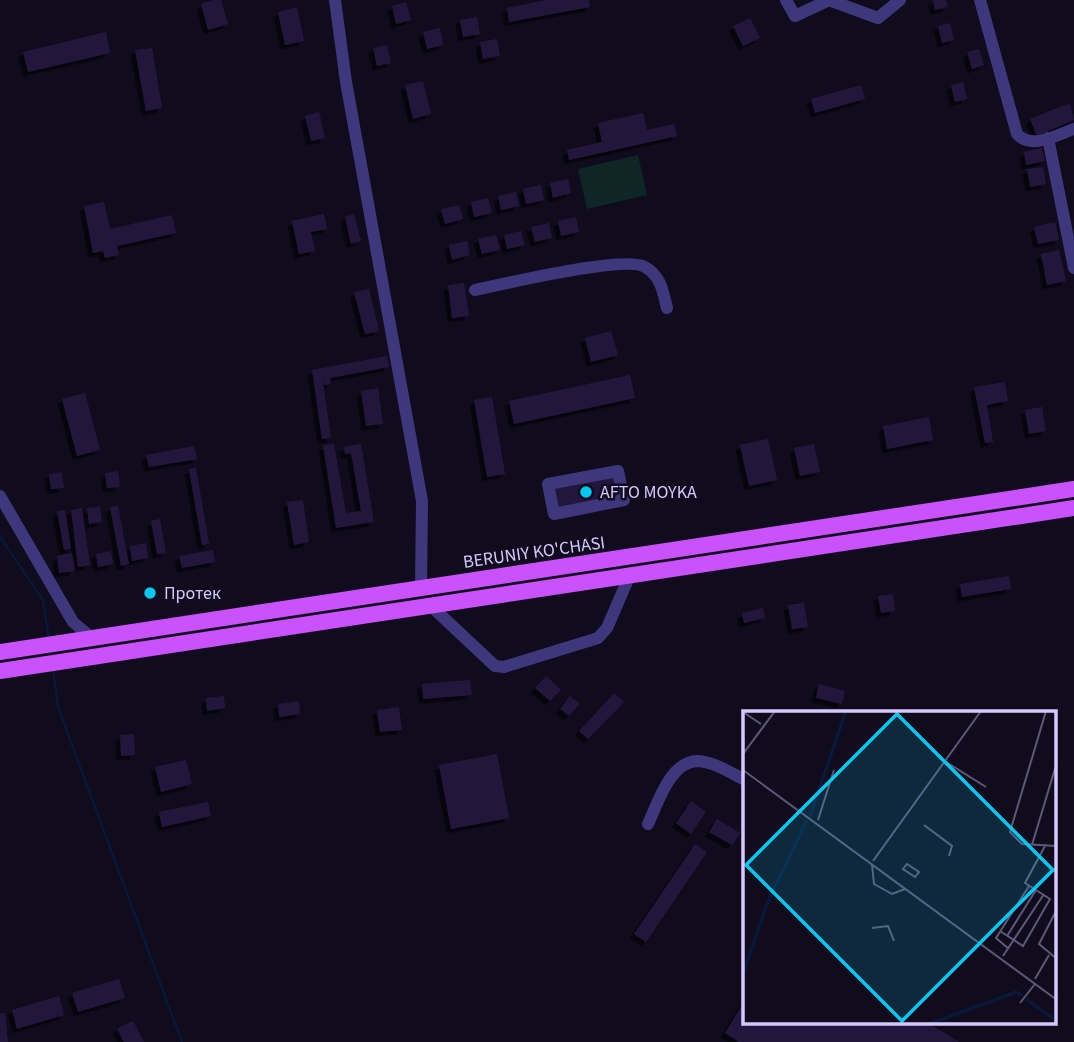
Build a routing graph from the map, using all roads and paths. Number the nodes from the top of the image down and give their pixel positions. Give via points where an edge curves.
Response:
1 (335, 0) edge
2 (786, 0) edge
3 (900, 0) edge
4 (980, 0) edge
5 (1074, 129) edge
6 (1048, 138) junction
7 (1074, 268) edge
8 (475, 290) dead end
9 (667, 308) dead end
10 (548, 484) joint
11 (1074, 489) edge
12 (0, 496) edge
13 (1074, 508) edge
14 (662, 553) junction
15 (665, 571) junction
16 (629, 576) junction
17 (421, 589) junction
18 (431, 606) junction
19 (198, 621) junction
20 (88, 639) junction
21 (201, 641) junction
22 (0, 652) edge
23 (0, 671) edge
24 (743, 779) edge
25 (648, 824) dead end

1 - 17 street via 422,501
2 - 3 street via 794,16 829,1 878,18
4 - 6 street via 1017,134 1034,143
5 - 6 street
6 - 7 street
8 - 9 street via 554,273 643,265 659,278
10 - 10 street via 618,471 624,500 554,514
11 - 14 main road, BERUNIY KO'CHASI
12 - 20 street via 73,622
13 - 15 main road
14 - 15 main road
14 - 17 main road, BERUNIY KO'CHASI
15 - 16 main road
16 - 18 main road
16 - 18 street via 607,628 598,638 504,667 495,666
17 - 19 main road, BERUNIY KO'CHASI
18 - 21 main road
19 - 20 main road, BERUNIY KO'CHASI
19 - 21 main road
20 - 22 main road, BERUNIY KO'CHASI
21 - 23 main road
24 - 25 street via 698,761 682,766 668,782

